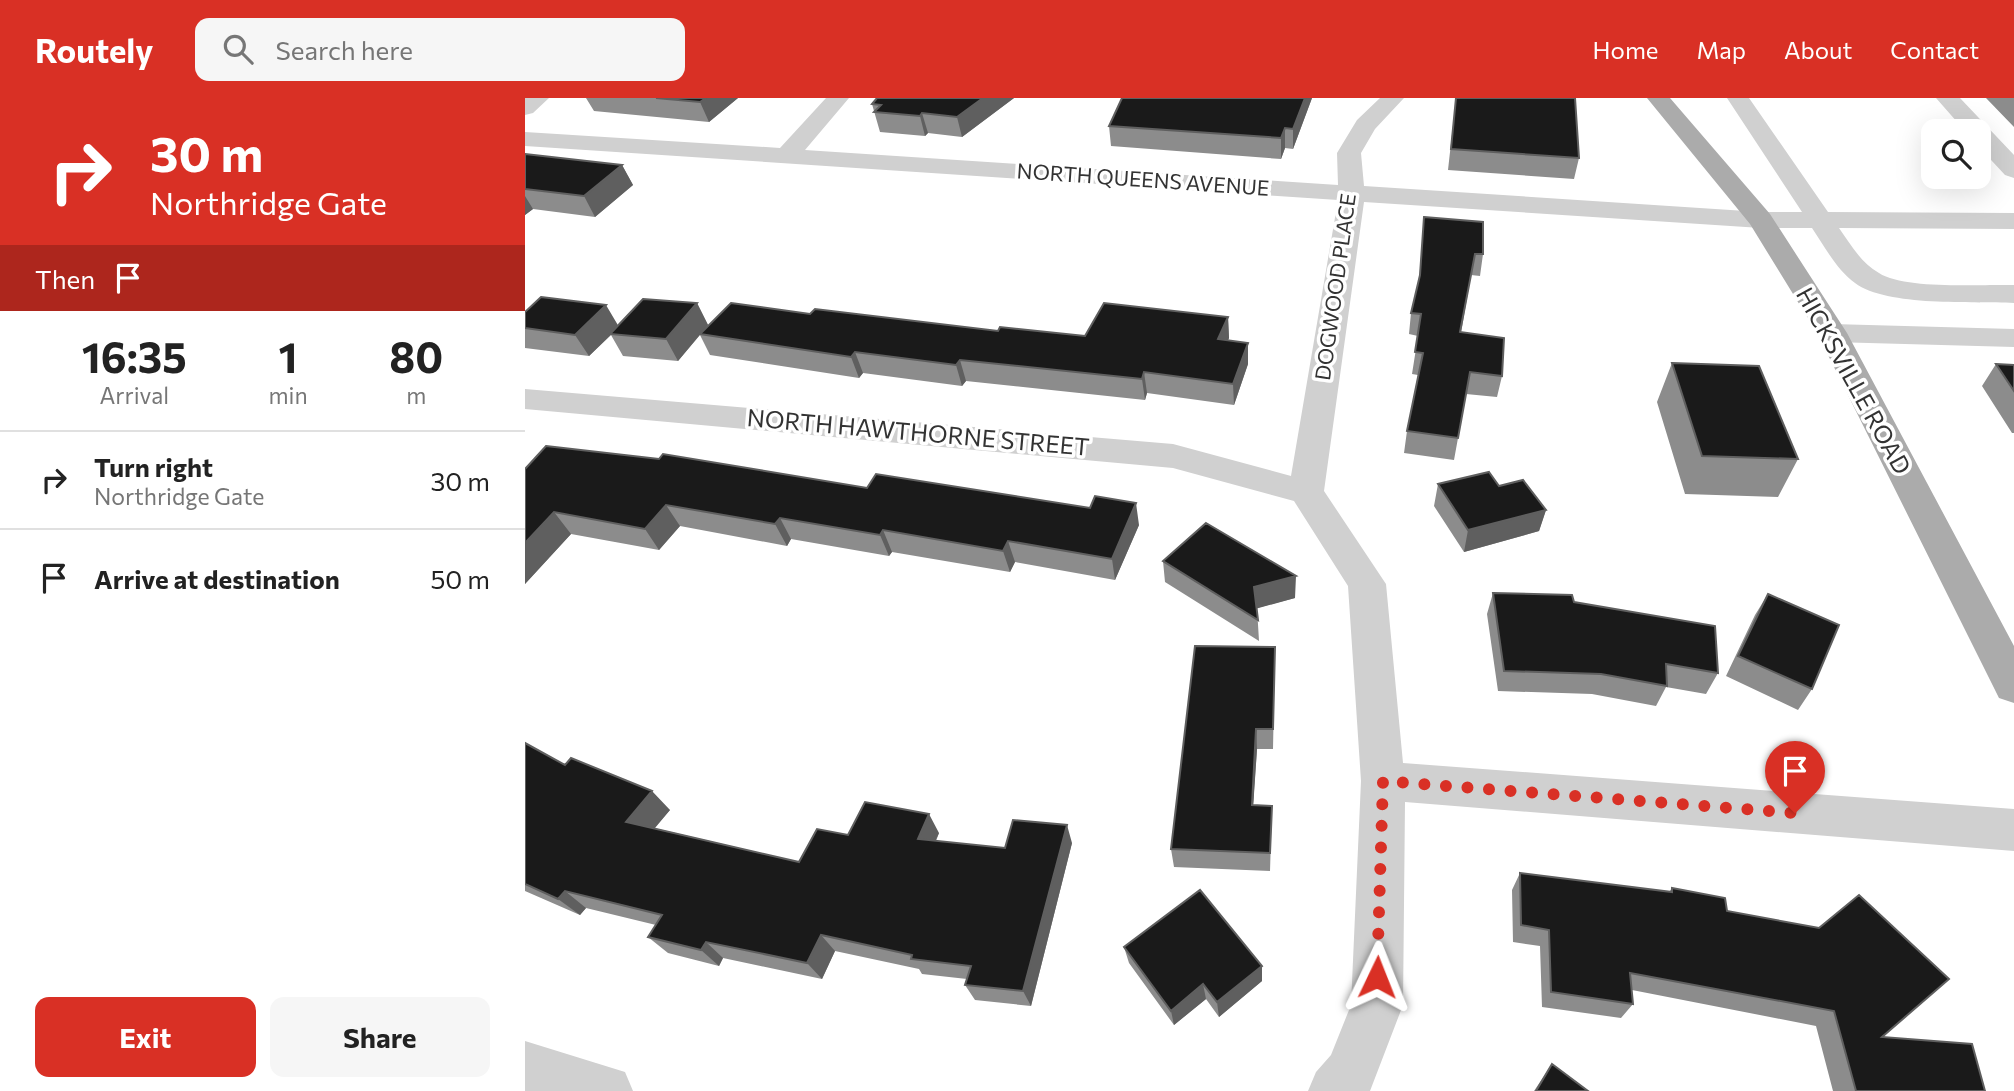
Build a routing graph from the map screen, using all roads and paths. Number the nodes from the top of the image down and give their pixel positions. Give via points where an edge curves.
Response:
1 (538, 98) edge
2 (838, 98) edge
3 (1393, 98) edge
4 (1658, 98) edge
5 (1738, 98) edge
6 (1947, 98) edge
7 (525, 108) edge
8 (1967, 119) edge
9 (525, 139) edge
10 (1991, 145) edge
11 (787, 156) junction
12 (2014, 170) edge
13 (1352, 195) junction
14 (1820, 219) junction
15 (1761, 220) junction
16 (2014, 221) edge
17 (2014, 294) edge
18 (1832, 333) junction
19 (2014, 338) edge
20 (525, 399) edge
21 (1307, 492) junction
22 (2014, 686) edge
23 (1383, 781) junction
24 (2014, 830) edge
25 (525, 1068) edge
26 (606, 1091) edge
27 (1335, 1091) edge

1 - 7 street
2 - 11 street
3 - 13 street, DOGWOOD PLACE via 1365,125 1349,153
4 - 15 main road, HICKSVILLE ROAD
5 - 14 street
6 - 8 street
9 - 11 street, NORTH QUEENS AVENUE
10 - 12 street
11 - 13 street, NORTH QUEENS AVENUE
13 - 15 street, NORTH QUEENS AVENUE
13 - 21 street, DOGWOOD PLACE
14 - 15 street, NORTH QUEENS AVENUE
14 - 16 street, NORTH QUEENS AVENUE
14 - 17 street via 1848,261 1877,283 1907,289
15 - 18 main road, HICKSVILLE ROAD
18 - 19 street
18 - 22 main road, HICKSVILLE ROAD
20 - 21 street, NORTH HAWTHORNE STREET via 1173,456
21 - 23 street via 1367,584
23 - 24 street
23 - 27 street via 1377,1005 1350,1074
25 - 26 street

